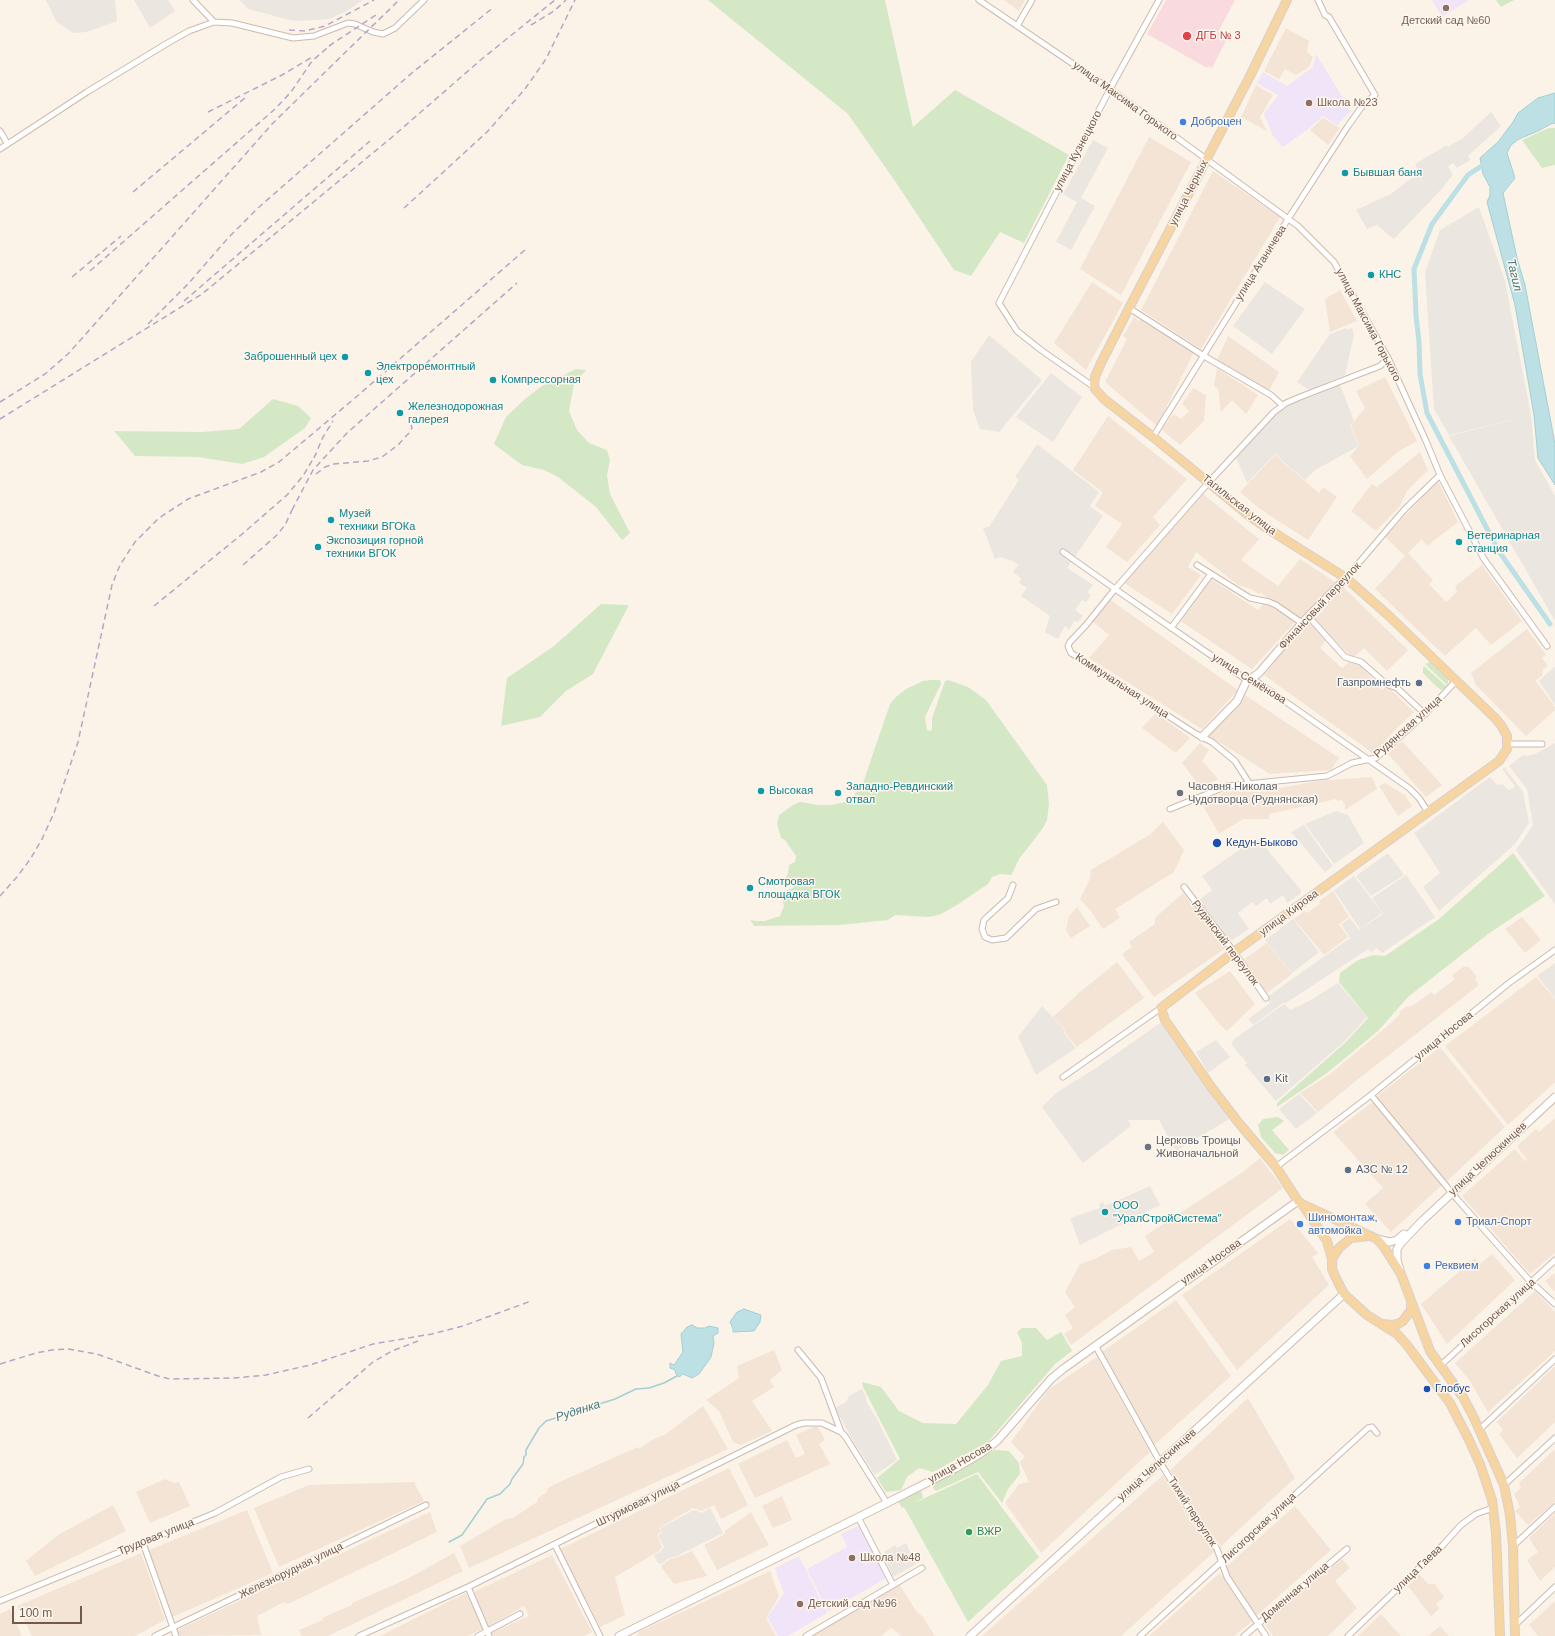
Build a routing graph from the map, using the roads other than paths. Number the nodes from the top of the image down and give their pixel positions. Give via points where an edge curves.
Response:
1 (193, 0) edge
2 (424, 0) edge
3 (979, 0) edge
4 (1032, 0) edge
5 (1159, 0) edge
6 (1287, 0) edge
7 (1318, 0) edge
8 (214, 22) junction
9 (1017, 26) junction
10 (1110, 89) junction
11 (0, 131) edge
12 (7, 143) junction
13 (0, 149) edge
14 (1206, 160) junction
15 (1288, 219) junction
16 (999, 303) joint
17 (1129, 308) junction
18 (1204, 356) junction
19 (1388, 358) junction
20 (1094, 387) junction
21 (1282, 405) junction
22 (1154, 437) junction
23 (1440, 475) junction
24 (1209, 482) junction
25 (1063, 552) dead end
26 (1197, 565) dead end
27 (1211, 574) junction
28 (1346, 578) junction
29 (1115, 589) junction
30 (1309, 617) junction
31 (1302, 623) junction
32 (1171, 628) junction
33 (1547, 646) dead end
34 (1250, 680) junction
35 (1456, 680) junction
36 (1425, 714) junction
37 (1202, 737) junction
38 (1508, 744) junction
39 (1542, 744) dead end
40 (1368, 760) junction
41 (1249, 783) junction
42 (1170, 809) dead end
43 (1428, 812) junction
44 (1013, 885) dead end
45 (1184, 887) dead end
46 (1056, 902) dead end
47 (1555, 950) edge
48 (1234, 952) junction
49 (1266, 998) dead end
50 (1161, 1008) junction
51 (1064, 1077) dead end
52 (1371, 1095) junction
53 (1555, 1097) edge
54 (1276, 1167) junction
55 (1452, 1192) junction
56 (1300, 1202) junction
57 (1422, 1221) junction
58 (1369, 1236) junction
59 (1377, 1239) junction
60 (1332, 1259) junction
61 (1555, 1260) edge
62 (1401, 1274) junction
63 (1533, 1282) junction
64 (1344, 1294) junction
65 (1411, 1302) junction
66 (1555, 1304) edge
67 (1380, 1324) junction
68 (1095, 1345) junction
69 (798, 1350) dead end
70 (1555, 1359) edge
71 (1440, 1366) junction
72 (1479, 1430) junction
73 (841, 1432) junction
74 (1377, 1433) dead end
75 (1555, 1438) edge
76 (1160, 1462) junction
77 (309, 1469) dead end
78 (1504, 1485) junction
79 (886, 1503) junction
80 (426, 1505) dead end
81 (1555, 1507) edge
82 (1493, 1508) junction
83 (858, 1517) junction
84 (143, 1543) junction
85 (555, 1545) junction
86 (1513, 1546) junction
87 (1347, 1549) dead end
88 (1223, 1562) junction
89 (922, 1568) dead end
90 (893, 1585) junction
91 (1555, 1587) edge
92 (468, 1588) junction
93 (0, 1601) edge
94 (520, 1614) dead end
95 (1258, 1624) junction
96 (1515, 1625) junction
97 (172, 1628) junction
98 (488, 1634) edge
99 (1500, 1635) edge
100 (1515, 1635) edge
101 (155, 1636) edge
102 (176, 1636) edge
103 (359, 1636) edge
104 (478, 1636) edge
105 (600, 1636) edge
106 (619, 1636) edge
107 (806, 1636) edge
108 (970, 1636) edge
109 (1140, 1636) edge
110 (1244, 1636) edge
111 (1266, 1636) edge
112 (1348, 1636) edge

1 - 8 street
2 - 8 street via 396,28 383,34 348,23 314,36 293,38 232,23
3 - 9 street, улица Максима Горького
4 - 9 street
5 - 10 street, улица Кузнецкого
6 - 14 main road, улица Черных
7 - 15 street, улица Аганичева via 1376,95 1359,110
8 - 12 street via 189,31 166,44
9 - 10 street, улица Максима Горького
10 - 14 street, улица Максима Горького
10 - 16 street, улица Кузнецкого
11 - 12 street
12 - 13 street
14 - 15 street, улица Максима Горького
14 - 17 main road, улица Черных
15 - 18 street, улица Аганичева
15 - 19 street, улица Максима Горького via 1334,262
16 - 20 street, Тагильская улица via 1017,331
17 - 18 street
17 - 20 main road, улица Черных via 1101,363
18 - 21 street via 1271,395
18 - 22 street, улица Аганичева
19 - 21 street via 1380,366 1367,372
19 - 23 street, улица Максима Горького
20 - 22 main road, Тагильская улица via 1104,399
21 - 24 street
22 - 24 main road, Тагильская улица
23 - 28 street, Финансовый переулок via 1404,510
23 - 33 street, улица Максима Горького via 1484,559
24 - 28 main road, Тагильская улица via 1268,529
24 - 29 street
25 - 29 street, улица Семёнова
26 - 27 street
27 - 31 street via 1250,598 1269,602
27 - 32 street
28 - 30 street, Финансовый переулок
28 - 35 main road, Тагильская улица
29 - 32 street, улица Семёнова
29 - 37 street, Коммунальная улица via 1070,642 1069,651
30 - 31 street, Финансовый переулок
30 - 36 street via 1345,657 1361,662 1386,684 1397,688
31 - 34 street, Финансовый переулок
32 - 34 street, улица Семёнова
34 - 37 street, Финансовый переулок via 1246,682 1237,701
34 - 40 street, улица Семёнова via 1256,681
35 - 36 street, Рудянская улица
35 - 38 main road, Тагильская улица via 1501,725
36 - 40 street, Рудянская улица via 1378,756
37 - 41 street via 1212,742 1235,762
38 - 39 street
38 - 43 main road, улица Кирова via 1505,754 1499,761
40 - 41 street, Рудянская улица via 1352,763 1327,776
40 - 43 street, улица Семёнова via 1409,788
41 - 42 street, Рудянская улица via 1228,786
43 - 48 main road, улица Кирова
44 - 46 street via 1008,898 982,923 982,933 985,937 992,940 1006,938 1036,909
45 - 48 street, Рудянский переулок
47 - 52 street, улица Носова
48 - 49 street, Рудянский переулок
48 - 50 main road, улица Кирова
50 - 51 street, улица Кирова
50 - 54 main road via 1165,1020 1212,1088
52 - 54 street, улица Носова
52 - 55 street
53 - 55 street, улица Челюскинцев
54 - 56 main road
55 - 57 street, улица Челюскинцев
55 - 63 street
56 - 58 main road
56 - 60 main road via 1327,1241
56 - 68 street, улица Носова
57 - 59 street, улица Челюскинцев via 1397,1240 1390,1242
57 - 62 street, улица Челюскинцев via 1397,1249
58 - 59 main road
58 - 60 main road via 1357,1236 1346,1240
59 - 62 main road
60 - 64 main road via 1334,1276
61 - 63 street, Лисогорская улица
62 - 65 main road
63 - 66 street
63 - 71 street, Лисогорская улица
64 - 67 main road
64 - 76 street, улица Челюскинцев
65 - 67 main road via 1410,1310 1403,1321 1392,1326
65 - 71 main road via 1430,1351
67 - 82 main road via 1397,1334 1407,1345 1450,1403 1480,1464
68 - 76 street, Тихий переулок
68 - 79 street, улица Носова via 1051,1379 991,1446 956,1468
69 - 73 street via 821,1378
70 - 72 street
71 - 72 main road via 1463,1397
72 - 78 main road
73 - 79 street, Штурмовая улица
73 - 85 street, Штурмовая улица via 822,1423 796,1425
74 - 88 street, Лисогорская улица via 1372,1427 1368,1428
75 - 78 street
76 - 88 street, Тихий переулок
76 - 108 street, улица Челюскинцев
77 - 84 street, Трудовая улица via 281,1477 223,1509
78 - 86 main road
79 - 83 street, улица Носова
80 - 97 street, Железнорудная улица
81 - 86 street
82 - 99 main road
82 - 112 street, улица Гаева via 1476,1514 1461,1525
83 - 90 street
83 - 106 street, улица Носова
84 - 93 street, Трудовая улица
84 - 97 street
85 - 92 street, Штурмовая улица
85 - 105 street
86 - 96 main road
87 - 95 street, Доменная улица
88 - 95 street, Тихий переулок via 1227,1577
88 - 109 street, Лисогорская улица
89 - 90 street
90 - 107 street
91 - 96 street
92 - 98 street
92 - 103 street, Штурмовая улица
94 - 98 street
95 - 110 street, Доменная улица
95 - 111 street, Тихий переулок
96 - 100 main road
97 - 101 street, Железнорудная улица
97 - 102 street
98 - 104 street
99 - 100 main road

